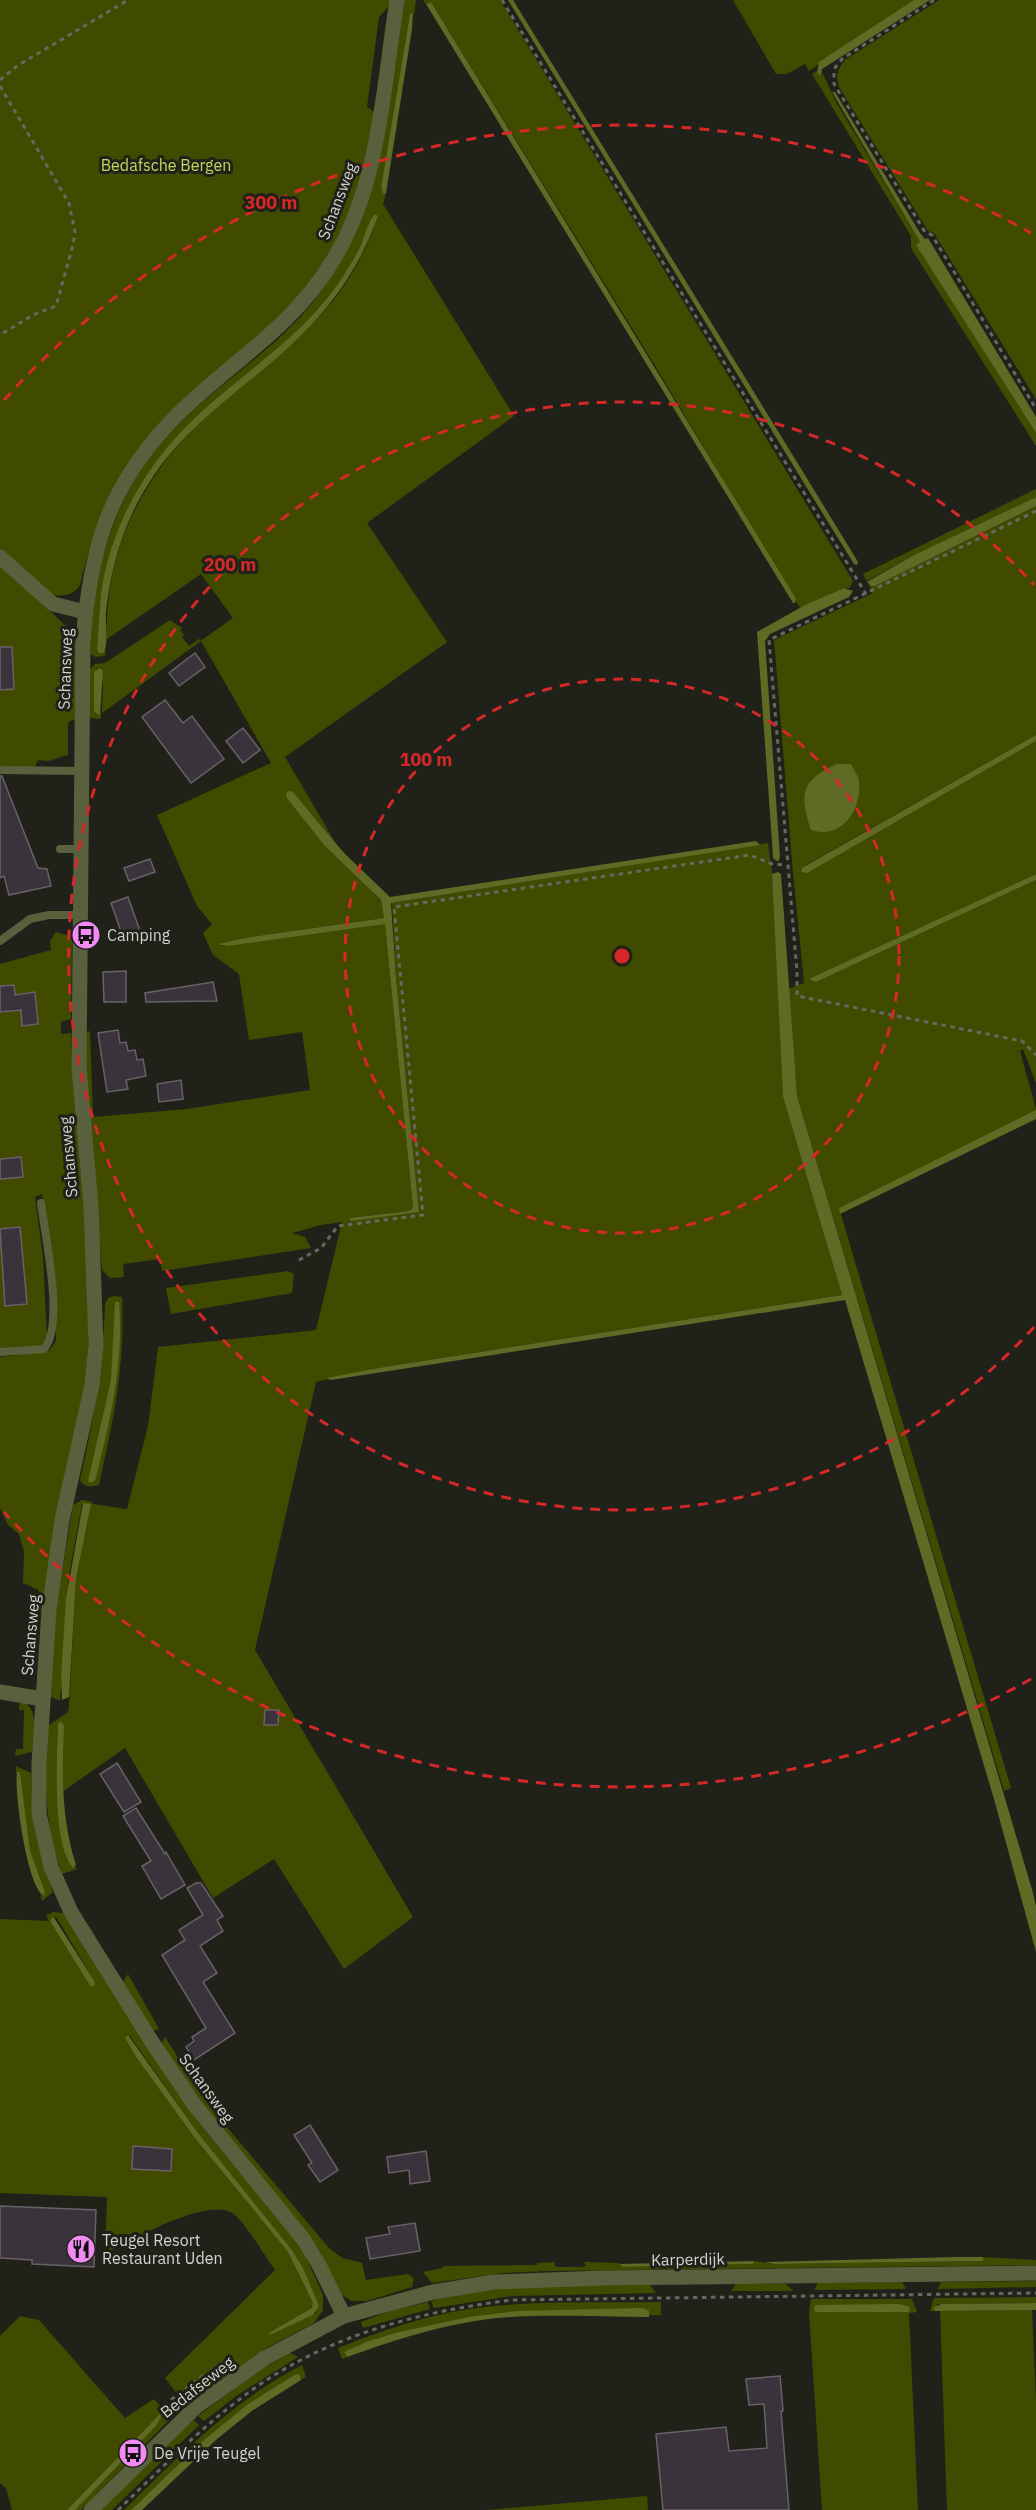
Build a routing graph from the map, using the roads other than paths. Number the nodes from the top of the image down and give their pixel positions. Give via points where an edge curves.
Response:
1 (397, 0) edge
2 (0, 557) edge
3 (85, 612) junction
4 (0, 770) edge
5 (81, 771) junction
6 (60, 849) dead end
7 (80, 849) junction
8 (79, 915) junction
9 (0, 941) edge
10 (41, 1203) dead end
11 (0, 1352) edge
12 (0, 1692) edge
13 (43, 1699) junction
14 (1036, 2272) edge
15 (344, 2316) junction
16 (91, 2510) edge

1 - 3 street, Schansweg via 371,167 348,233 315,288 288,319 179,414 134,466 106,518 93,562
2 - 3 street via 53,604
3 - 5 street, Schansweg
4 - 5 lane
5 - 7 street, Schansweg
6 - 7 lane
7 - 8 street, Schansweg
8 - 9 lane via 30,919
8 - 13 street, Schansweg via 79,1066 96,1344 90,1396 62,1520 49,1610
10 - 11 lane via 54,1306 50,1343 44,1349
12 - 13 street
13 - 15 street, Schansweg via 39,1814 51,1867 71,1912 193,2103 308,2246
14 - 15 street, Karperdijk via 494,2282 433,2292
15 - 16 street, Bedafseweg via 265,2358 197,2406

